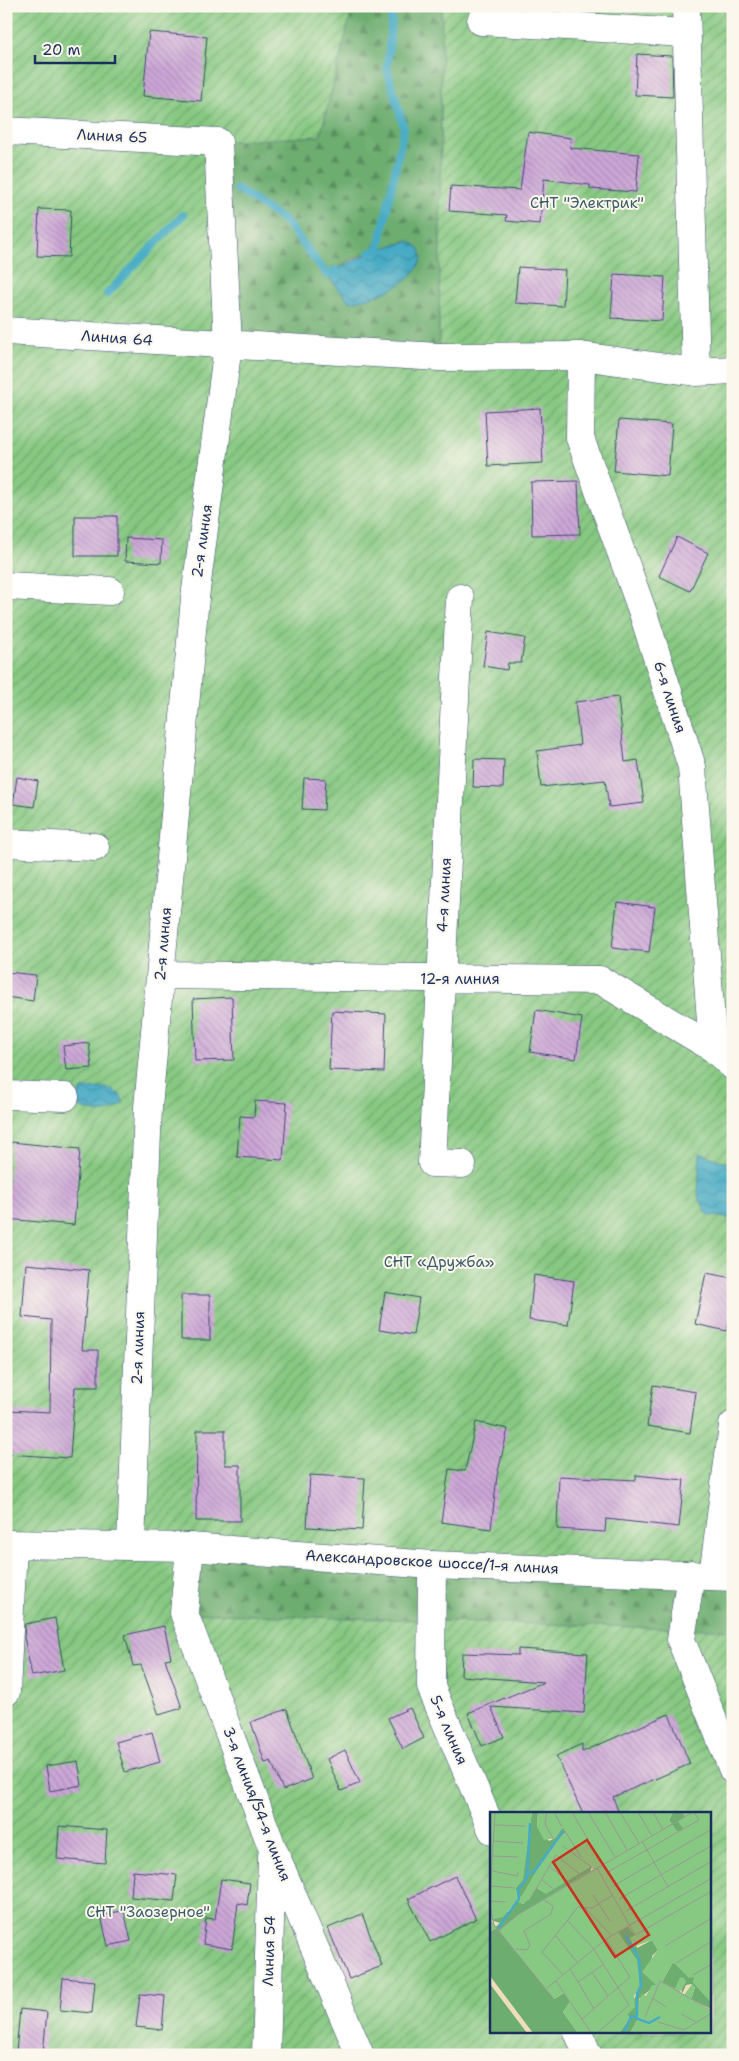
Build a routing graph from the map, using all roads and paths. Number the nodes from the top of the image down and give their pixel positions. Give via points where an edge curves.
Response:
1 (686, 6) edge
2 (481, 21) dead end
3 (685, 33) junction
4 (6, 131) edge
5 (218, 142) joint
6 (6, 330) edge
7 (228, 345) junction
8 (581, 356) junction
9 (733, 370) edge
10 (696, 372) junction
11 (6, 586) edge
12 (110, 592) dead end
13 (460, 598) dead end
14 (6, 843) edge
15 (95, 847) dead end
16 (161, 976) junction
17 (440, 979) junction
18 (723, 1057) edge
19 (6, 1095) edge
20 (65, 1097) dead end
21 (462, 1164) dead end
22 (733, 1425) edge
23 (10, 1545) edge
24 (131, 1546) junction
25 (190, 1547) junction
26 (432, 1565) junction
27 (712, 1575) edge
28 (6, 1692) edge
29 (733, 1770) edge
30 (490, 1825) edge
31 (272, 1846) junction
32 (579, 2034) edge
33 (266, 2055) edge
34 (360, 2055) edge
35 (588, 2055) edge

1 - 3 street
2 - 3 street
3 - 10 street
4 - 5 street, Линия 65
5 - 7 street, 2-я линия
6 - 7 street, Линия 64
7 - 8 street, Линия 64 via 440,357
7 - 16 street, 2-я линия via 194,598
8 - 10 street, Линия 64
8 - 18 street, 6-я линия via 580,438 643,613 692,767
9 - 10 street, Линия 64
11 - 12 street
13 - 17 street, 4-я линия
14 - 15 street
16 - 17 street, 12-я линия
16 - 24 street, 2-я линия via 148,1107
17 - 18 street, 12-я линия via 600,980
17 - 21 street, 4-я линия via 432,1163
19 - 20 street
22 - 27 street
23 - 24 street, Александровское шоссе/1-я линия
23 - 28 street
24 - 25 street, Александровское шоссе/1-я линия
25 - 26 street, Александровское шоссе/1-я линия
25 - 31 street, 3-я линия/54-я линия via 184,1613
26 - 27 street, Александровское шоссе/1-я линия
26 - 30 street, 5-я линия via 431,1687
27 - 29 street via 681,1640
31 - 33 street, Линия 54
31 - 34 street, 3-я линия/54-я линия
32 - 35 street

